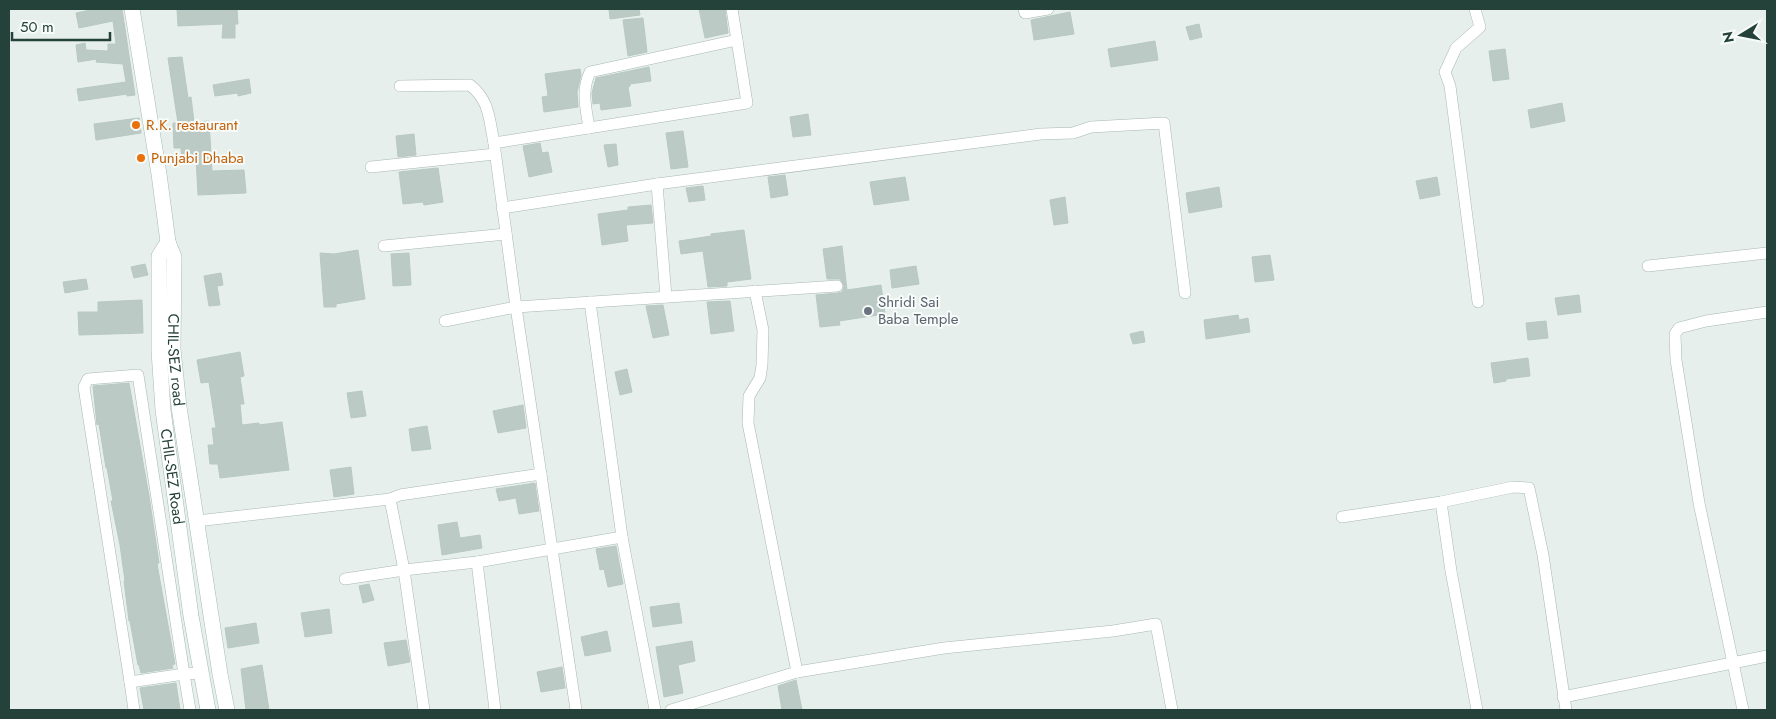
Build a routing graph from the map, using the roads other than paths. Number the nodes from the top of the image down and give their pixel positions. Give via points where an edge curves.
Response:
1 (132, 9) edge
2 (732, 9) edge
3 (1024, 9) edge
4 (1048, 9) edge
5 (1475, 9) edge
6 (737, 40) junction
7 (400, 86) dead end
8 (588, 128) junction
9 (494, 149) junction
10 (371, 167) dead end
11 (657, 184) junction
12 (502, 208) junction
13 (506, 234) junction
14 (168, 242) junction
15 (384, 246) dead end
16 (1767, 253) edge
17 (1648, 266) dead end
18 (837, 286) dead end
19 (755, 291) junction
20 (1185, 293) dead end
21 (666, 297) junction
22 (590, 302) junction
23 (1478, 302) dead end
24 (516, 307) junction
25 (1767, 312) edge
26 (445, 322) dead end
27 (541, 474) junction
28 (390, 499) junction
29 (1441, 502) junction
30 (1342, 517) dead end
31 (197, 521) junction
32 (622, 537) junction
33 (552, 549) junction
34 (478, 562) junction
35 (404, 570) junction
36 (345, 579) dead end
37 (1767, 656) edge
38 (1732, 662) junction
39 (201, 672) junction
40 (797, 672) junction
41 (184, 674) junction
42 (130, 682) junction
43 (1563, 697) junction
44 (134, 710) edge
45 (190, 710) edge
46 (208, 710) edge
47 (227, 710) edge
48 (424, 710) edge
49 (496, 710) edge
50 (576, 710) edge
51 (654, 710) edge
52 (671, 710) edge
53 (1172, 710) edge
54 (1477, 710) edge
55 (1566, 710) edge
56 (1743, 710) edge

1 - 14 street, CHIL-SEZ road
2 - 6 street
3 - 4 street via 1025,14
5 - 23 street via 1480,27 1456,48 1445,72 1450,86
6 - 8 street via 590,72 584,91
6 - 8 street via 747,102
7 - 9 street via 470,86 487,105
8 - 9 street
9 - 10 street
9 - 12 street
11 - 12 street
11 - 20 street via 1041,134 1073,133 1091,127 1164,123
11 - 21 street
12 - 13 street
13 - 15 street
13 - 24 street
14 - 31 street, CHIL-SEZ road via 174,257 174,349 179,407
14 - 39 street, CHIL-SEZ Road via 159,256 163,410
16 - 17 street
18 - 19 street
19 - 21 street
19 - 40 street via 763,330 762,365 760,378 748,396 748,423
21 - 22 street
22 - 24 street
22 - 32 street
24 - 26 street
24 - 27 street
25 - 38 street via 1706,321 1679,328 1675,334 1676,360 1699,503
27 - 28 street
27 - 33 street
28 - 31 street
28 - 35 street
29 - 30 street
29 - 43 street via 1512,487 1529,488 1543,555
29 - 54 street
31 - 47 street, CHIL-SEZ road
32 - 33 street
32 - 51 street
33 - 34 street
33 - 50 street
34 - 35 street
34 - 49 street
35 - 36 street
35 - 48 street
37 - 38 street
38 - 43 street
38 - 56 street
39 - 41 street
39 - 46 street, CHIL-SEZ Road
40 - 52 street
40 - 53 street via 944,648 1156,624
41 - 42 street
41 - 42 street via 138,375 88,379 84,387
41 - 45 street
42 - 44 street
43 - 55 street

